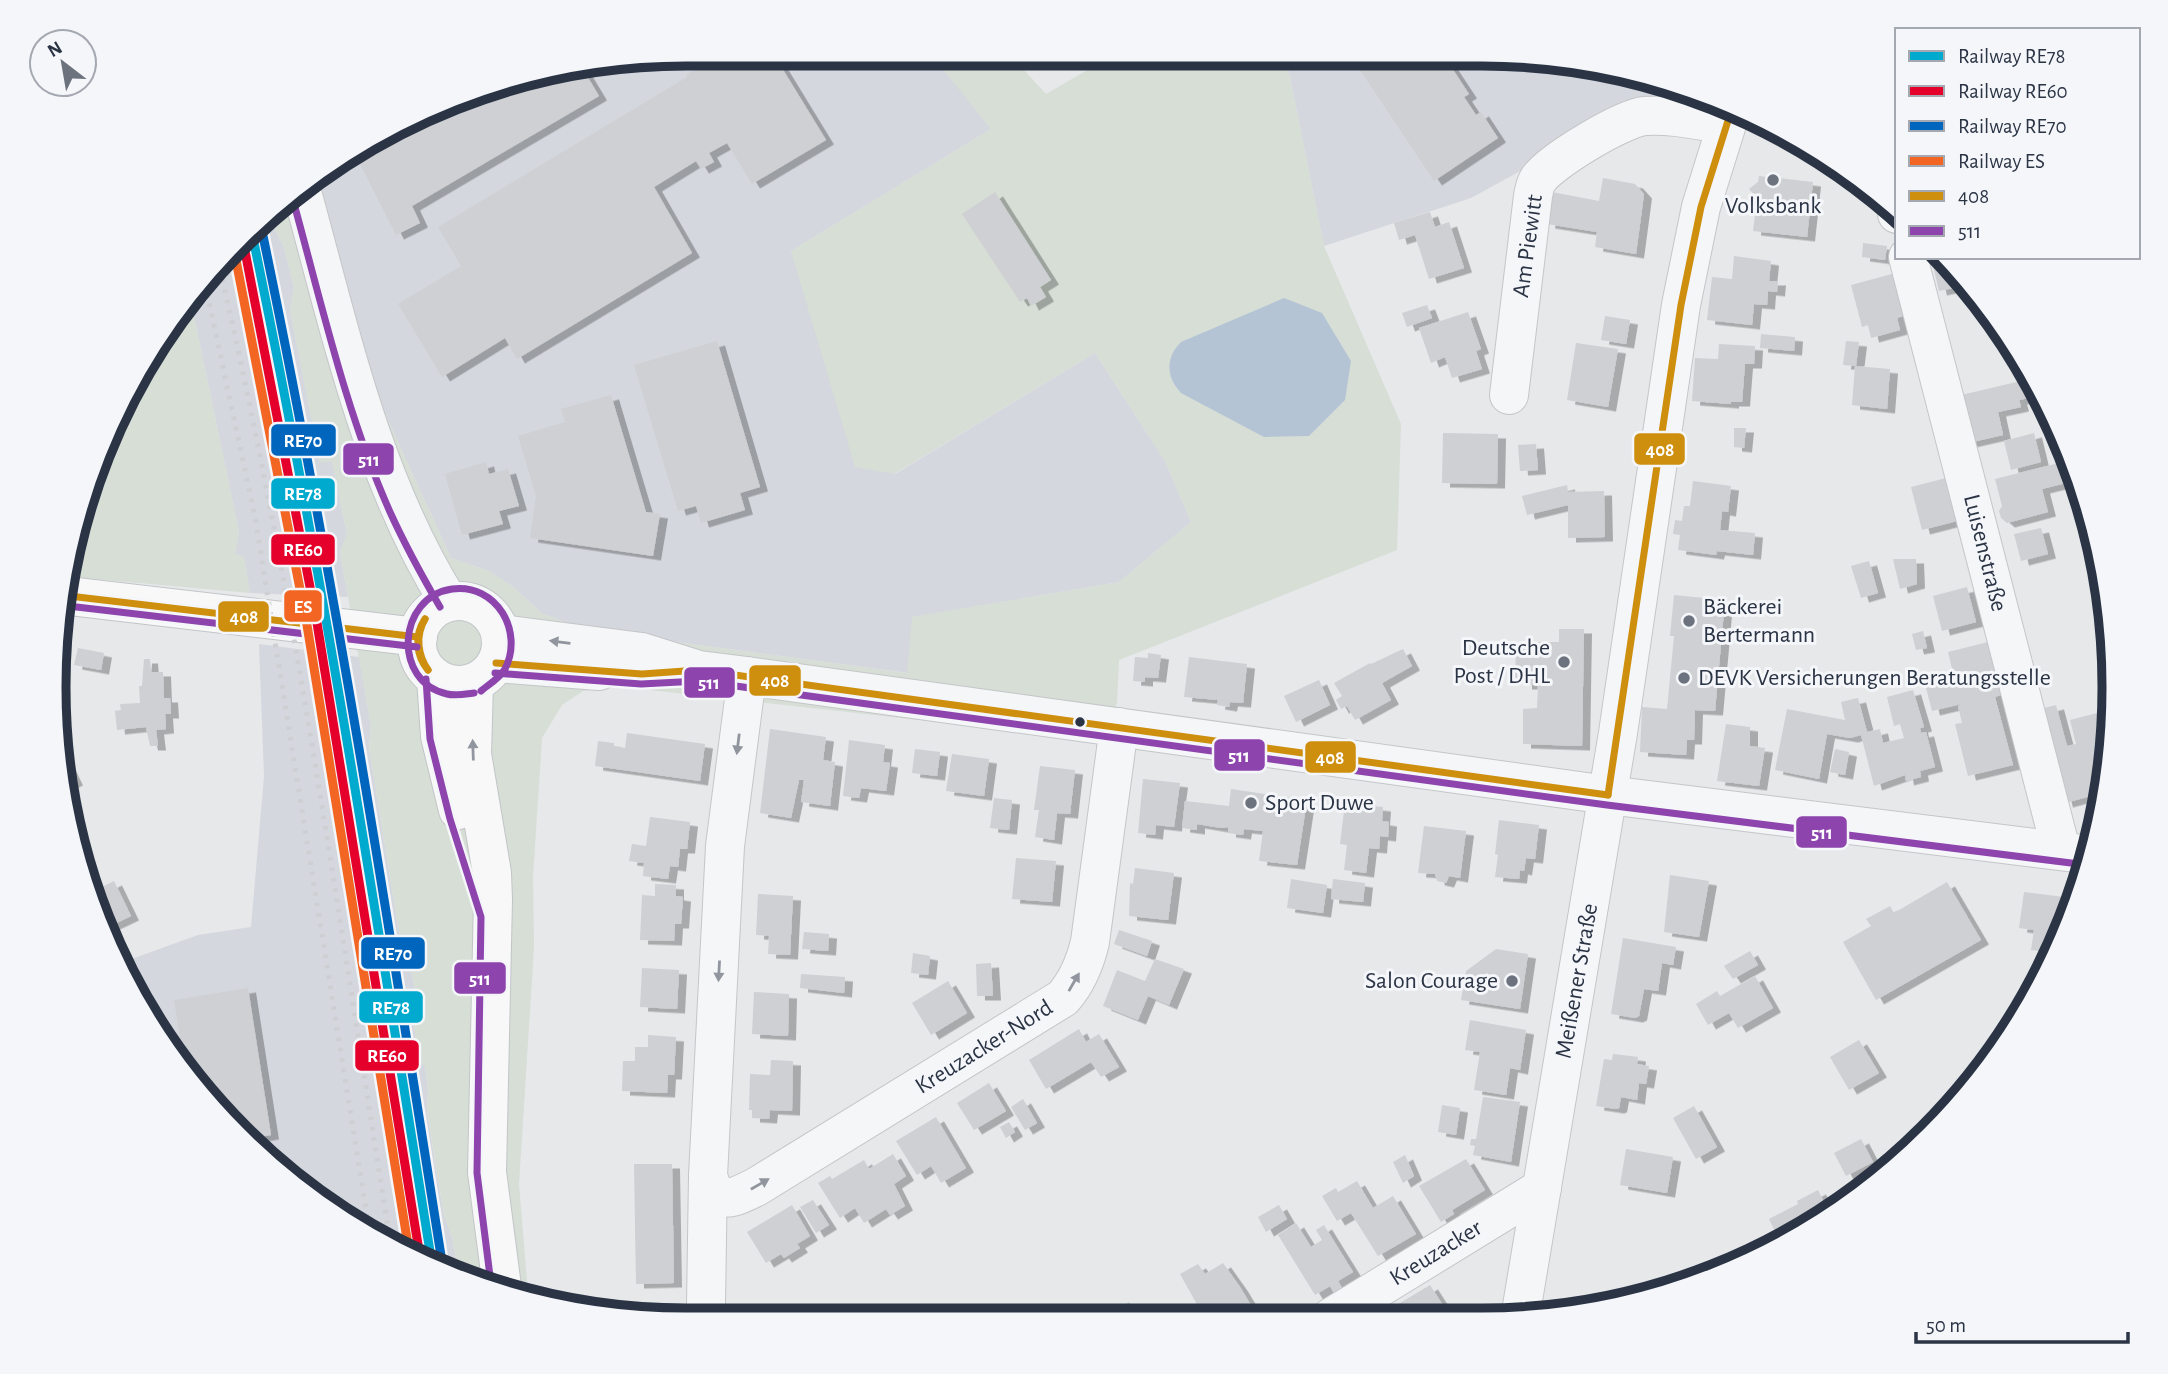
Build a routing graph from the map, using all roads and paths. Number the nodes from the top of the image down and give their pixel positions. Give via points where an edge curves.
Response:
1 (1723, 116) edge
2 (1728, 118) edge
3 (304, 199) edge
4 (1909, 259) edge
5 (1509, 395) dead end
6 (73, 597) edge
7 (449, 602) junction
8 (418, 637) junction
9 (491, 660) junction
10 (747, 677) junction
11 (436, 678) junction
12 (1119, 727) junction
13 (1608, 795) junction
14 (2076, 852) edge
15 (492, 915) junction
16 (708, 1176) junction
17 (1542, 1188) junction
18 (501, 1279) edge
19 (706, 1304) dead end
20 (1522, 1306) edge
21 (1346, 1308) edge

1 - 5 street, Am Piewitt via 1641,116 1574,151 1537,181
2 - 13 street, Meißener Straße via 1701,207 1681,305
3 - 7 street via 377,454 426,567
4 - 14 street, Luisenstraße
6 - 8 main road
7 - 8 main road via 425,618
7 - 9 main road via 476,603 496,621
8 - 11 main road via 419,656
9 - 10 street via 642,674 699,670
9 - 11 main road via 454,684
15 -> 9 main road via 492,873 472,754
10 - 12 street
10 -> 16 street via 725,846
11 - 15 main road via 440,736
12 - 13 street
16 -> 12 street, Kreuzacker-Nord via 717,1195 724,1198 748,1191 1063,998 1080,973 1090,942
13 - 14 street
13 - 17 street, Meißener Straße
15 - 18 main road via 487,1172
16 - 19 street
17 - 20 street, Meißener Straße
17 - 21 street, Kreuzacker

